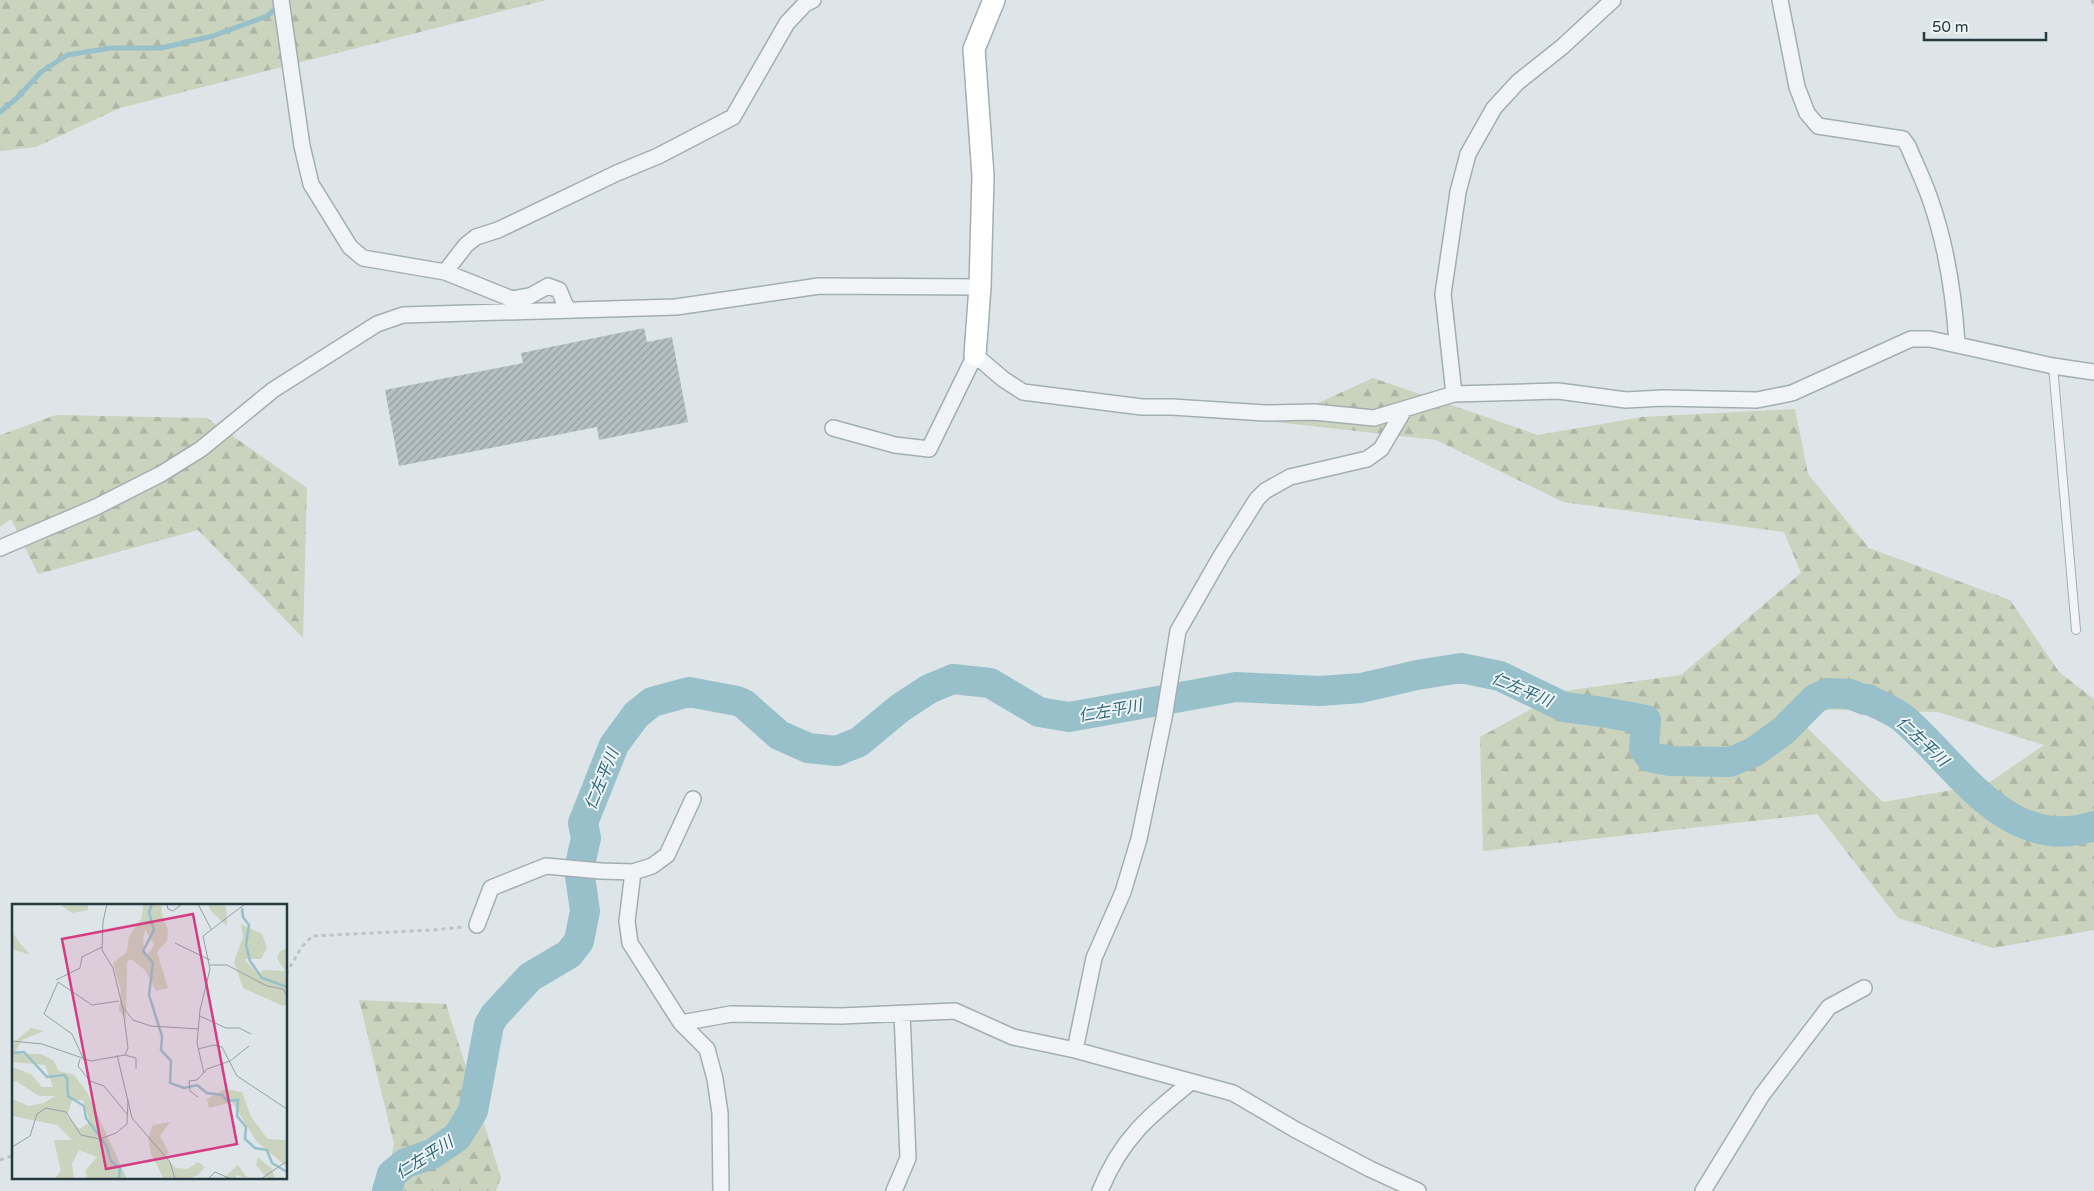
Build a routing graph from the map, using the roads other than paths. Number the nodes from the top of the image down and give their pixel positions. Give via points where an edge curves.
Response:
1 (282, 0) edge
2 (813, 0) edge
3 (994, 0) edge
4 (1613, 0) edge
5 (1780, 0) edge
6 (445, 272) junction
7 (980, 287) junction
8 (567, 309) junction
9 (1956, 344) junction
10 (975, 355) junction
11 (2053, 366) junction
12 (2094, 372) edge
13 (1454, 394) junction
14 (1404, 410) junction
15 (833, 428) dead end
16 (0, 548) edge
17 (2076, 630) dead end
18 (693, 799) dead end
19 (633, 872) junction
20 (478, 925) road end
21 (1864, 988) dead end
22 (902, 1013) junction
23 (681, 1022) junction
24 (1075, 1050) junction
25 (1191, 1082) junction
26 (721, 1191) edge
27 (894, 1191) edge
28 (1100, 1191) edge
29 (1418, 1191) edge
30 (1703, 1191) edge

1 - 6 street via 302,146 311,184 350,247 364,258
2 - 6 street via 787,23 733,117 658,156 498,230 476,237
3 - 7 street via 974,49 983,176
4 - 13 street via 1518,82 1494,108 1468,154 1458,192 1443,294
5 - 9 street via 1797,88 1807,113 1818,126 1903,139 1908,146 1929,196 1941,239 1952,288
6 - 8 street via 512,299 530,296 548,286 559,290
7 - 8 street via 819,286 676,306
7 - 10 street
8 - 16 street via 403,315 377,324 273,390 201,449 161,474 96,507
9 - 11 street
9 - 13 street via 1911,339 1792,393 1757,400 1626,400 1558,391
10 - 14 street via 1024,392 1109,403 1265,413 1314,412 1374,418
10 - 15 street via 928,448 895,445
11 - 12 street
11 - 17 lane
13 - 14 street
14 - 24 street via 1381,449 1367,459 1290,477 1265,491 1221,556 1178,631 1139,839 1123,892 1094,958
18 - 19 street via 667,855 652,866
19 - 20 street via 546,866 491,888
19 - 23 street via 627,921 630,943
21 - 30 street via 1829,1007 1762,1095
22 - 23 street via 841,1016 731,1014
22 - 24 street via 955,1011 1013,1037
22 - 27 street via 908,1158
23 - 26 street via 707,1049 715,1079 720,1113
24 - 25 street
25 - 28 street via 1154,1111 1130,1136 1110,1166
25 - 29 street via 1233,1093 1370,1170

